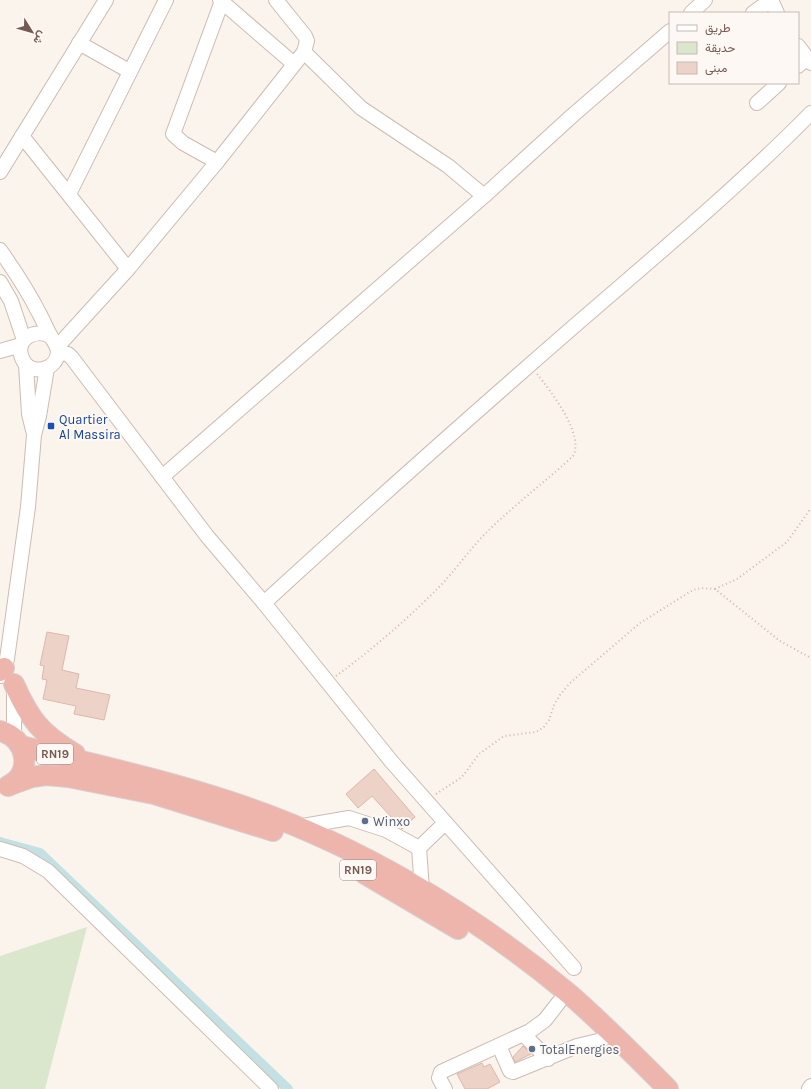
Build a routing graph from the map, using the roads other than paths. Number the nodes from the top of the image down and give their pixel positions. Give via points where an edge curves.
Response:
1 (106, 0) edge
2 (166, 0) edge
3 (276, 0) edge
4 (705, 0) edge
5 (771, 0) edge
6 (221, 1) edge
7 (692, 12) edge
8 (754, 12) edge
9 (777, 12) edge
10 (669, 32) edge
11 (79, 43) junction
12 (799, 48) edge
13 (304, 52) junction
14 (805, 63) edge
15 (294, 64) junction
16 (129, 71) junction
17 (778, 84) edge
18 (756, 103) dead end
19 (811, 113) edge
20 (22, 136) junction
21 (217, 162) junction
22 (0, 172) edge
23 (69, 194) junction
24 (484, 196) junction
25 (0, 250) edge
26 (128, 269) junction
27 (0, 282) edge
28 (5, 303) edge
29 (23, 342) junction
30 (55, 345) junction
31 (0, 351) edge
32 (26, 365) junction
33 (47, 368) junction
34 (34, 435) junction
35 (162, 477) junction
36 (264, 603) junction
37 (5, 673) edge
38 (12, 738) edge
39 (88, 762) junction
40 (5, 787) edge
41 (445, 823) junction
42 (297, 827) junction
43 (419, 848) junction
44 (0, 849) edge
45 (422, 890) junction
46 (574, 968) dead end
47 (559, 1002) junction
48 (524, 1035) junction
49 (602, 1040) junction
50 (500, 1046) junction
51 (548, 1059) junction
52 (811, 1086) edge
53 (271, 1089) edge
54 (445, 1089) edge
55 (649, 1089) edge
56 (668, 1089) edge
57 (809, 1089) edge

1 - 11 street
2 - 16 street
3 - 13 street via 305,36 307,41
4 - 7 street
5 - 8 street
5 - 9 street
6 - 15 street
6 - 21 street via 173,134 183,143
10 - 24 street
11 - 16 street
11 - 20 street
12 - 14 street
13 - 15 street
13 - 24 street via 361,108 448,166
15 - 21 street
16 - 23 street
17 - 18 street
19 - 36 street via 647,265 373,504
20 - 22 street
20 - 23 street
21 - 26 street
23 - 26 street
24 - 35 street
25 - 30 street via 28,294
26 - 30 street
27 - 28 street
28 - 29 street
29 - 30 street via 34,333 45,333
29 - 31 street
29 - 32 street via 21,356
30 - 33 street via 56,359
30 - 35 street via 72,358
32 - 33 street via 35,370
32 - 34 street via 29,414
33 - 34 street
34 - 37 street via 28,506
35 - 36 street via 207,536
36 - 41 street via 391,761
37 - 38 street
37 - 39 highway via 27,712 46,734
38 - 39 highway, RN19
38 - 40 highway, RN19 via 24,754 22,772 17,780
39 - 42 highway, RN19 via 233,802
40 - 47 highway, RN19 via 32,777 68,777 154,794 281,834 356,869 451,924 515,967
41 - 43 street
41 - 46 street
42 - 43 street via 349,818 386,830
42 - 45 highway, RN19 via 364,858
43 - 45 street
44 - 53 street via 23,856 48,871
45 - 56 highway, RN19 via 495,937 569,994
47 - 48 street via 540,1025
47 - 49 highway, RN19
48 - 50 street
48 - 51 street
49 - 51 street via 577,1046
49 - 55 highway, RN19
50 - 51 street via 510,1071 513,1072
50 - 54 street via 441,1072 439,1078
52 - 57 street

